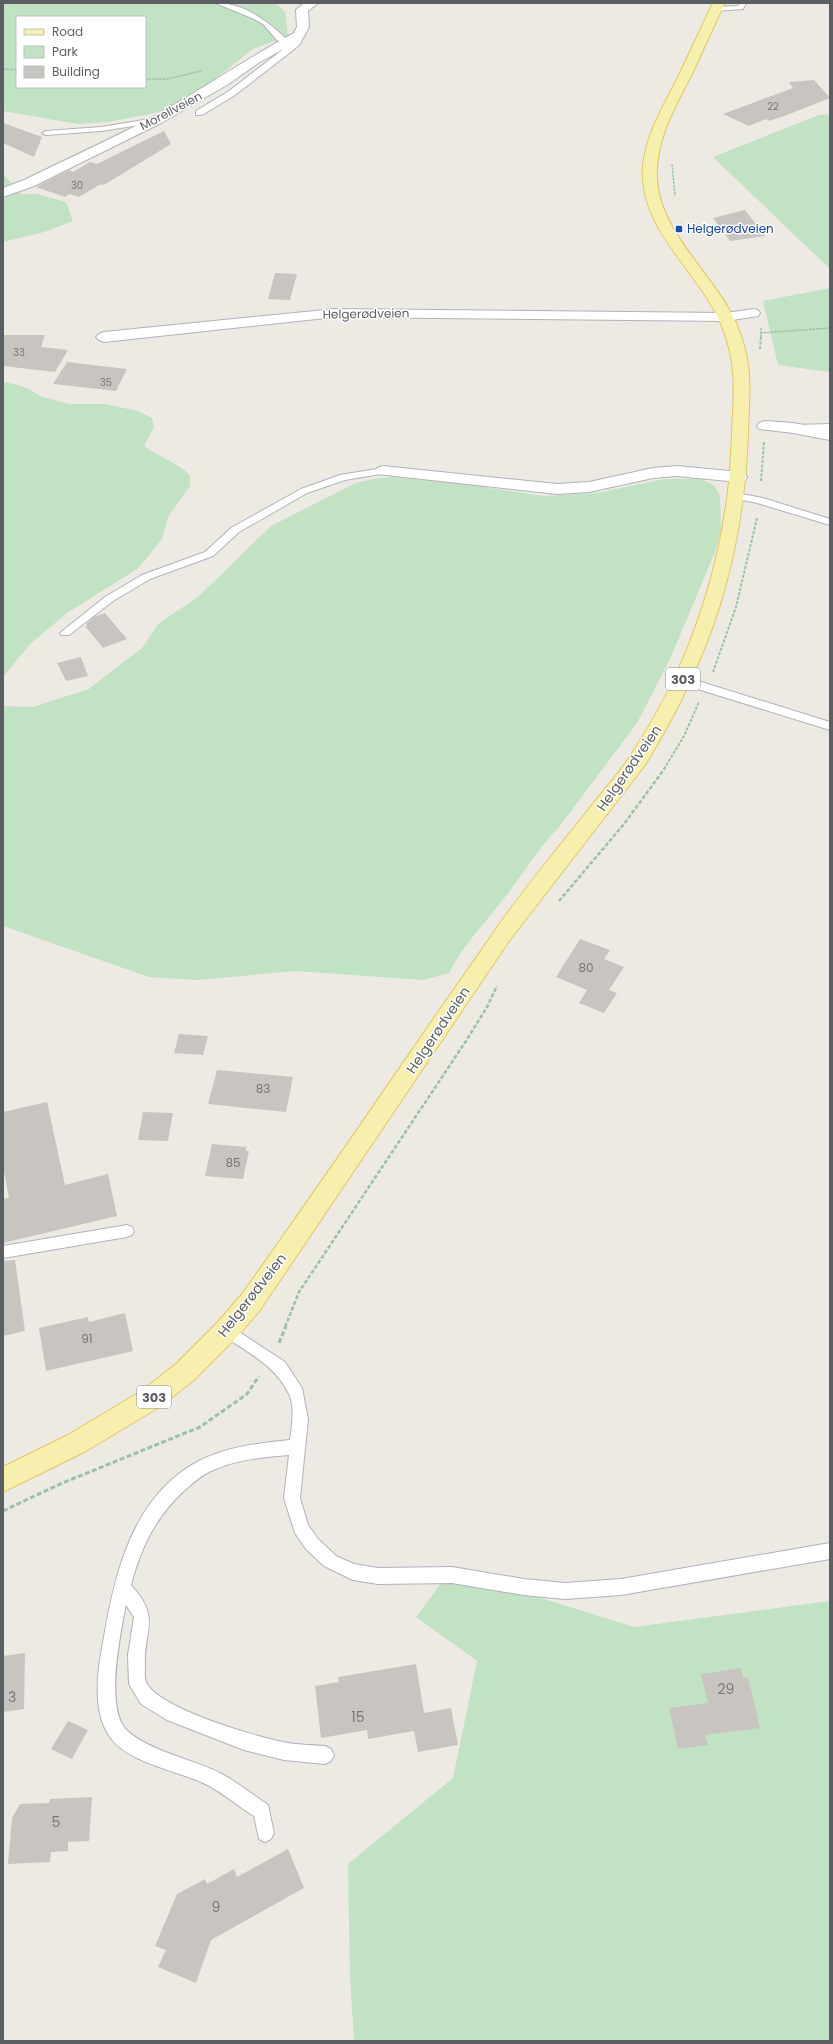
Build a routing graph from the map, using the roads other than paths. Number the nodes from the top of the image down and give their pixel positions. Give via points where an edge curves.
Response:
1 (218, 3) edge
2 (312, 3) edge
3 (743, 3) edge
4 (717, 6) edge
5 (299, 35) junction
6 (286, 42) junction
7 (199, 113) dead end
8 (156, 120) junction
9 (46, 133) dead end
10 (3, 193) edge
11 (753, 312) dead end
12 (726, 317) junction
13 (104, 337) dead end
14 (765, 426) dead end
15 (830, 427) edge
16 (793, 428) junction
17 (830, 435) edge
18 (383, 472) joint
19 (738, 477) junction
20 (736, 496) junction
21 (830, 522) edge
22 (65, 633) dead end
23 (682, 680) junction
24 (830, 726) edge
25 (127, 1231) dead end
26 (3, 1252) edge
27 (227, 1330) junction
28 (296, 1447) junction
29 (3, 1480) edge
30 (830, 1551) edge
31 (121, 1587) junction
32 (325, 1755) dead end
33 (265, 1833) dead end

1 - 6 lane via 265,23 279,39
2 - 5 street via 302,10 303,27
3 - 4 lane via 741,8
4 - 12 main road, Helgerødveien / 303 via 653,146 650,181 654,203 665,226 712,290
5 - 6 street, Morellveien
5 - 7 lane via 298,41 290,49 232,93
6 - 8 street, Morellveien
8 - 9 lane via 101,130
8 - 10 street, Morellveien via 29,183
11 - 12 street
12 - 13 street, Helgerødveien via 335,313
12 - 19 main road, Helgerødveien / 303 via 736,347 743,382
14 - 16 street
15 - 16 lane
16 - 17 street
18 - 19 street via 557,489 589,487 653,473 676,471
18 - 22 lane via 343,477 304,491 235,530 209,554 175,565 109,599
19 - 20 main road, Helgerødveien / 303
20 - 21 lane via 759,500
20 - 23 main road, Helgerødveien / 303 via 721,574 706,622
23 - 24 lane
23 - 27 main road, Helgerødveien / 303 via 638,760 502,936 293,1243
25 - 26 lane
27 - 28 lane via 280,1367 297,1393 300,1419
27 - 29 main road, Helgerødveien / 303 via 186,1371 152,1398 83,1439
28 - 30 lane via 292,1498 301,1528 312,1544 330,1561 353,1572 378,1576 452,1574 524,1587 565,1591 621,1587
28 - 31 lane via 258,1450 204,1466 173,1490 142,1528
31 - 32 lane via 136,1603 142,1617 136,1655 138,1684 147,1698 173,1714 244,1741 284,1751
31 - 33 lane via 109,1654 108,1708 115,1731 135,1748 207,1776 262,1811

